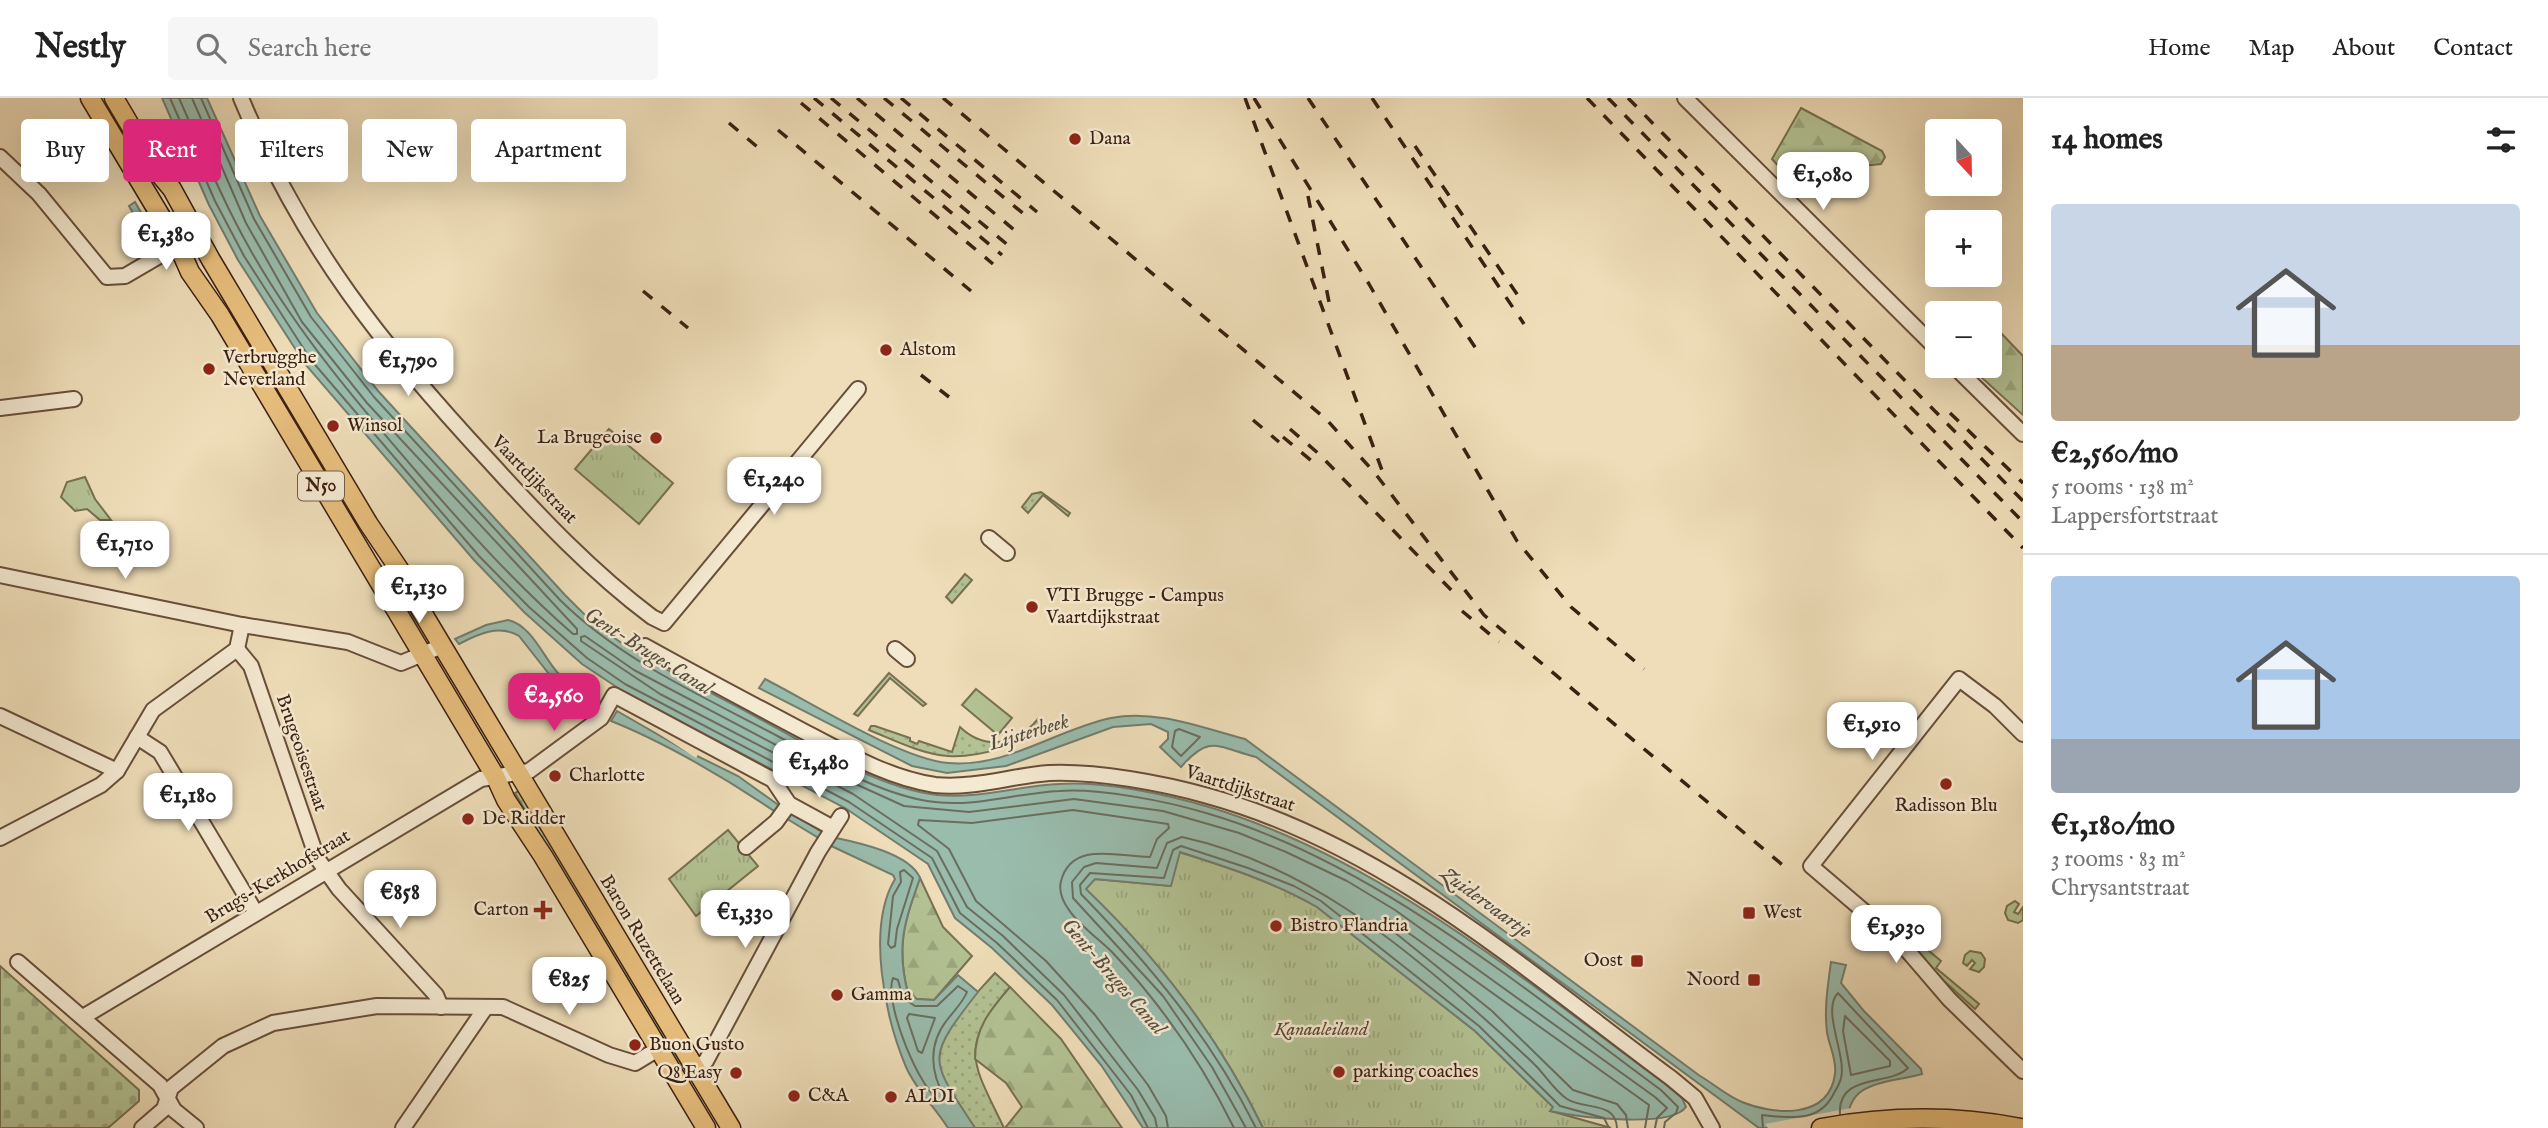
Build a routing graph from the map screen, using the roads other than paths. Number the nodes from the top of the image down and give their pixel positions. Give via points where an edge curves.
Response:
1 (90, 98) edge
2 (114, 98) edge
3 (241, 98) edge
4 (1685, 98) edge
5 (0, 157) edge
6 (178, 245) junction
7 (1925, 337) edge
8 (1966, 378) edge
9 (858, 389) dead end
10 (74, 399) dead end
11 (0, 408) edge
12 (2023, 434) edge
13 (989, 538) dead end
14 (1007, 553) dead end
15 (0, 575) edge
16 (412, 595) junction
17 (393, 606) junction
18 (242, 625) junction
19 (442, 646) junction
20 (646, 646) dead end
21 (237, 649) junction
22 (423, 656) junction
23 (0, 716) edge
24 (2023, 734) edge
25 (137, 737) junction
26 (117, 771) junction
27 (518, 772) junction
28 (495, 776) junction
29 (785, 810) junction
30 (0, 838) edge
31 (746, 847) dead end
32 (325, 871) junction
33 (256, 913) junction
34 (18, 962) dead end
35 (441, 1007) junction
36 (486, 1007) junction
37 (83, 1017) junction
38 (1997, 1044) junction
39 (659, 1049) junction
40 (2023, 1064) edge
41 (695, 1069) junction
42 (2023, 1071) edge
43 (167, 1098) junction
44 (142, 1128) edge
45 (196, 1128) edge
46 (403, 1128) edge
47 (706, 1128) edge
48 (731, 1128) edge
49 (1713, 1128) edge
50 (1821, 1128) edge
51 (2021, 1128) edge

1 - 6 main road, N50
2 - 16 main road, Baron Ruzettelaan / N50 via 158,171 180,222 199,240 368,523 391,574
3 - 9 street, Vaartdijkstraat via 265,157 297,214 346,294 385,345 536,512 619,590 664,623
4 - 7 street
5 - 6 street via 38,194 107,277 125,276
6 - 17 main road, N50 via 190,272
8 - 12 street
10 - 11 street
13 - 14 street
15 - 18 street
16 - 17 main road via 408,609
16 - 19 main road, Baron Ruzettelaan / N50
17 - 22 main road, N50
18 - 21 street
18 - 22 street via 348,642 401,663
19 - 22 street
19 - 27 main road, Baron Ruzettelaan / N50
20 - 49 street, Vaartdijkstraat via 828,744 912,781 968,785 1074,774 1166,786 1219,799 1327,840 1420,894 1671,1078 1695,1098
21 - 25 street via 153,710
21 - 32 street, Brugeoisestraat via 251,666
22 - 28 main road, N50
23 - 26 street
24 - 38 street via 1959,680 1811,866 1900,942 1949,999
25 - 26 street
25 - 33 street via 160,752
26 - 30 street via 80,797
27 - 28 street
27 - 29 street via 529,771 604,713 614,695 773,780
27 - 41 main road, Baron Ruzettelaan / N50
28 - 32 street, Brugs-Kerkhofstraat via 481,779
28 - 39 main road, N50
29 - 31 street
29 - 41 street via 829,834 706,1061
32 - 33 street, Brugs-Kerkhofstraat
32 - 35 street, Brugeoisestraat via 436,995
33 - 37 street, Brugs-Kerkhofstraat
34 - 37 street
35 - 36 street
35 - 43 street via 377,1006 273,1023 223,1046 171,1088
36 - 39 street via 503,1007 635,1063
36 - 46 street
37 - 43 street via 160,1085
38 - 40 street
38 - 42 street
39 - 47 main road, N50
41 - 48 main road, Baron Ruzettelaan / N50
43 - 44 street via 164,1108
43 - 45 street
50 - 51 main road via 1926,1119

